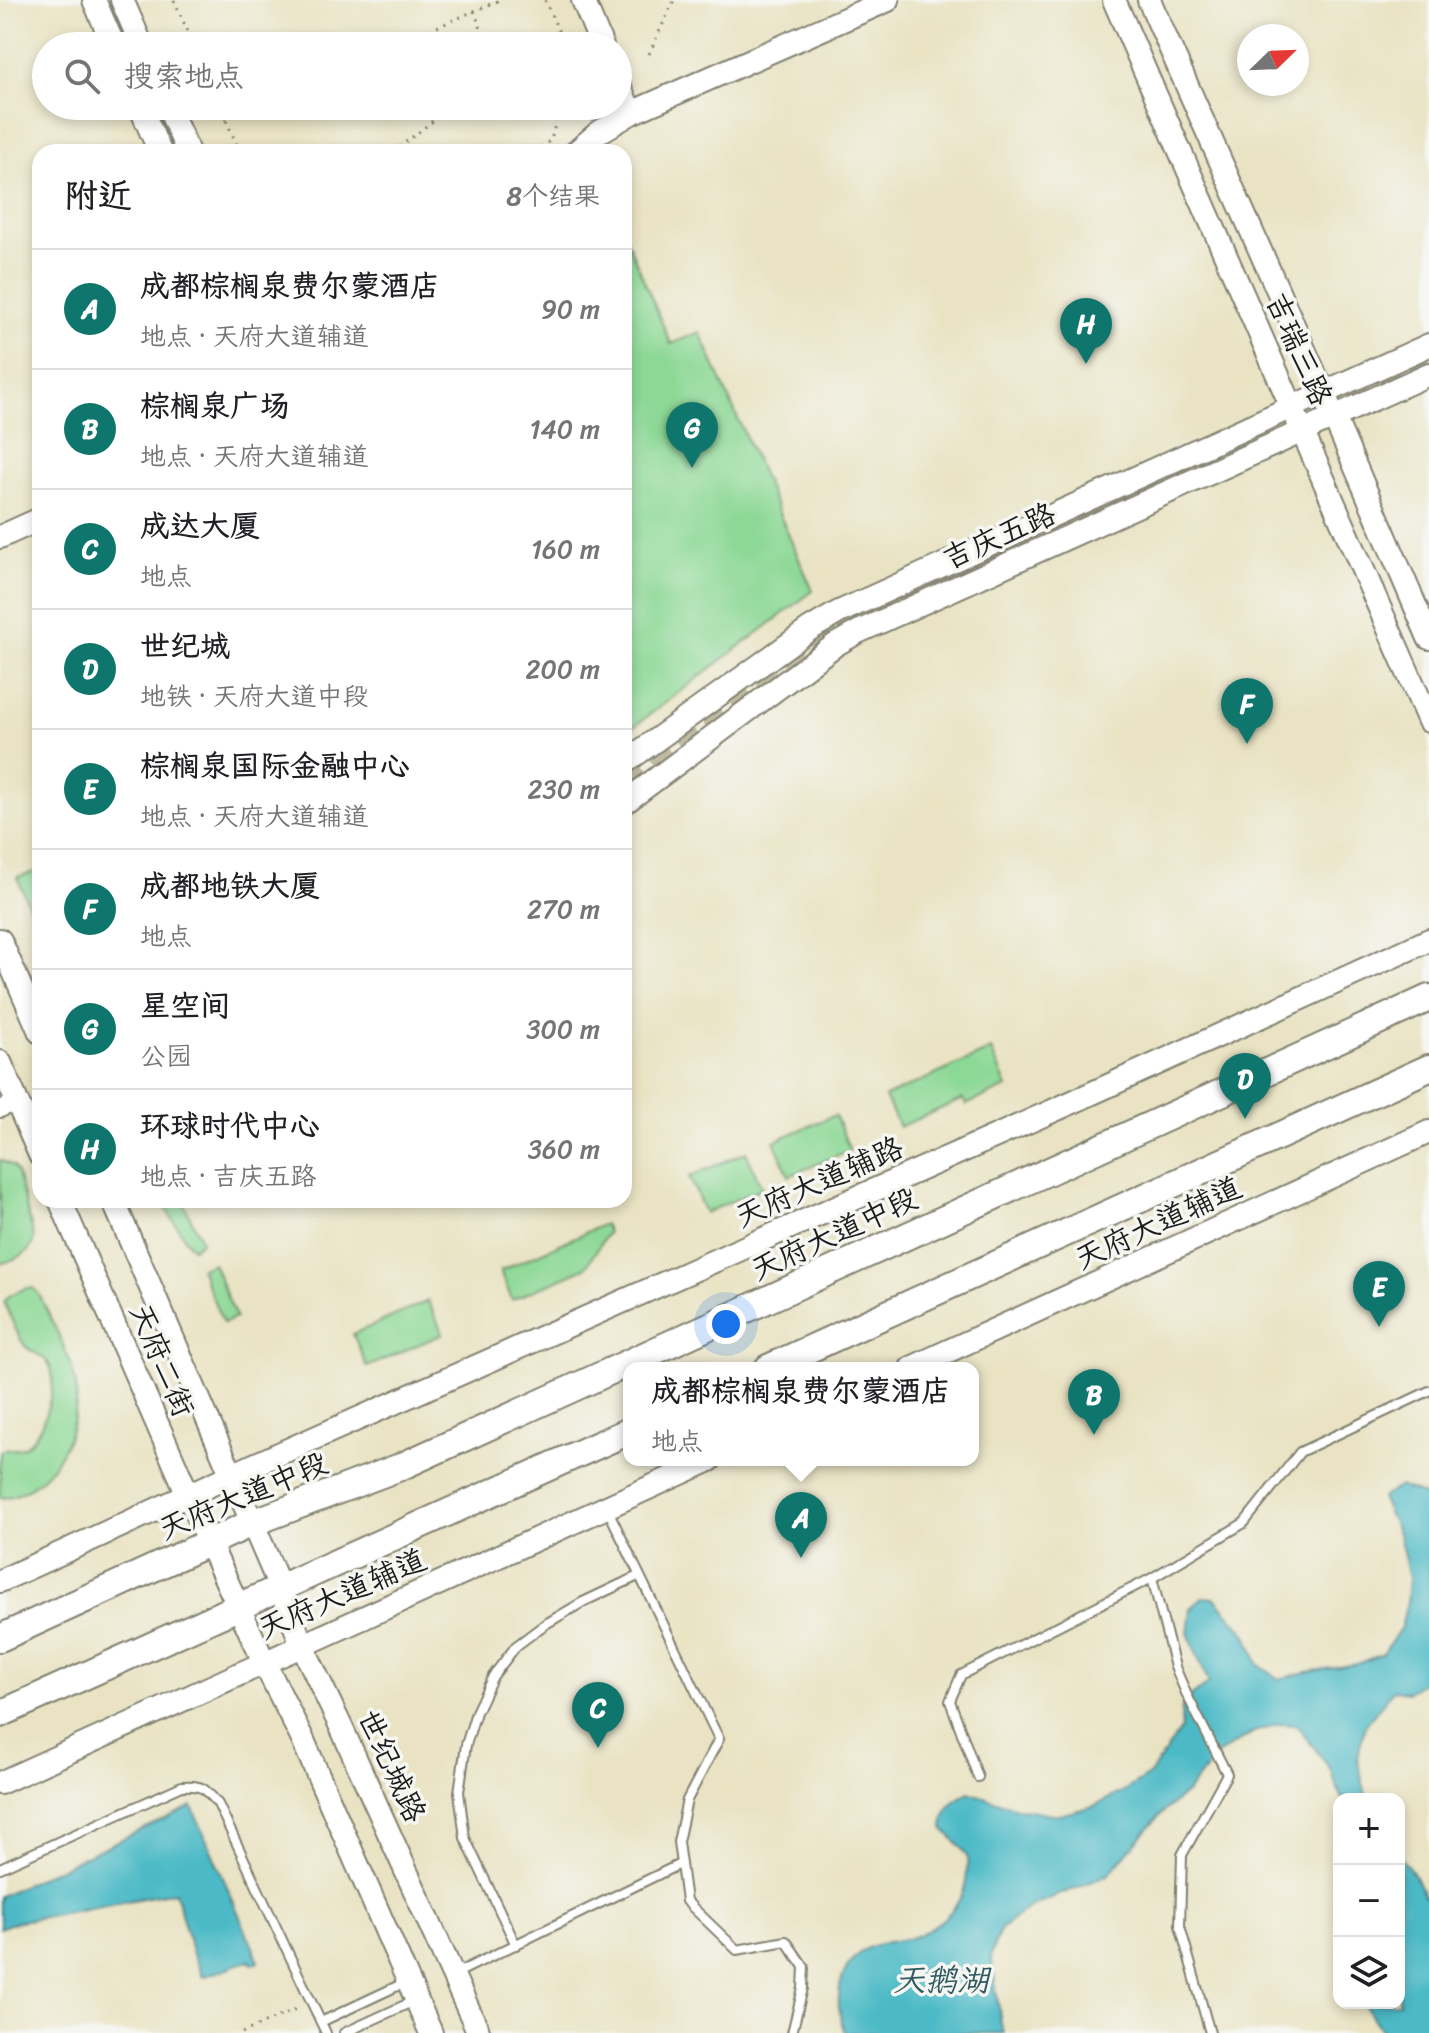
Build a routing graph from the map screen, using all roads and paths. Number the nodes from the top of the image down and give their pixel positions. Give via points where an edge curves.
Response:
1 (94, 0) edge
2 (122, 0) edge
3 (174, 0) edge
4 (500, 0) edge
5 (545, 0) edge
6 (583, 0) edge
7 (674, 0) edge
8 (888, 0) edge
9 (1114, 0) edge
10 (1149, 0) edge
11 (474, 11) junction
12 (108, 32) edge
13 (136, 32) edge
14 (188, 32) edge
15 (425, 32) edge
16 (482, 32) edge
17 (559, 32) edge
18 (596, 32) edge
19 (649, 54) dead end
20 (632, 113) edge
21 (146, 120) edge
22 (174, 120) edge
23 (225, 120) edge
24 (434, 120) edge
25 (556, 120) edge
26 (619, 120) edge
27 (157, 144) edge
28 (185, 144) edge
29 (236, 144) edge
30 (403, 144) edge
31 (545, 144) edge
32 (585, 144) edge
33 (1429, 345) edge
34 (1429, 374) edge
35 (1323, 393) junction
36 (1292, 406) junction
37 (1334, 417) junction
38 (1303, 432) junction
39 (32, 523) edge
40 (0, 537) edge
41 (1429, 638) edge
42 (1429, 721) edge
43 (632, 757) edge
44 (632, 797) edge
45 (0, 940) edge
46 (1429, 940) edge
47 (1429, 998) edge
48 (32, 1014) edge
49 (0, 1062) edge
50 (1429, 1068) edge
51 (8, 1106) edge
52 (1429, 1132) edge
53 (32, 1143) edge
54 (63, 1208) edge
55 (116, 1208) edge
56 (630, 1362) edge
57 (781, 1362) edge
58 (924, 1362) edge
59 (623, 1365) edge
60 (1429, 1391) edge
61 (623, 1434) edge
62 (697, 1466) edge
63 (232, 1476) junction
64 (188, 1496) junction
65 (606, 1507) junction
66 (252, 1523) junction
67 (209, 1543) junction
68 (638, 1576) junction
69 (1152, 1578) junction
70 (0, 1581) edge
71 (280, 1587) junction
72 (238, 1606) junction
73 (0, 1638) edge
74 (302, 1645) junction
75 (264, 1662) junction
76 (0, 1714) edge
77 (978, 1777) dead end
78 (0, 1783) edge
79 (680, 1864) junction
80 (0, 1868) edge
81 (516, 1945) junction
82 (454, 1975) junction
83 (412, 1990) junction
84 (312, 2001) junction
85 (321, 2022) junction
86 (242, 2033) edge
87 (326, 2033) edge
88 (344, 2033) edge
89 (431, 2033) edge
90 (479, 2033) edge
91 (792, 2033) edge
92 (1210, 2033) edge

1 - 12 street
2 - 13 street
3 - 14 path
4 - 11 path
5 - 17 path
6 - 18 street
7 - 19 path
8 - 20 street
9 - 36 street, 吉瑞三路
10 - 35 street, 吉瑞三路
11 - 15 path
11 - 16 path
21 - 27 street
22 - 28 street
23 - 29 path
24 - 30 path
25 - 31 path
26 - 32 street
33 - 35 street, 吉庆五路
34 - 37 street, 吉庆五路
35 - 36 street, 吉庆五路
35 - 37 street, 吉瑞三路
36 - 38 street, 吉瑞三路
36 - 43 street, 吉庆五路 via 839,612
37 - 38 street, 吉庆五路
37 - 41 street, 吉瑞三路
38 - 42 street, 吉瑞三路
38 - 44 street, 吉庆五路 via 846,639
39 - 40 street
45 - 48 street
46 - 63 street, 天府大道辅路
47 - 56 main road, 天府大道中段
49 - 51 street
50 - 57 main road
51 - 53 street
52 - 58 street, 天府大道辅道
54 - 64 street, 天府二街
55 - 63 street, 天府二街
59 - 66 main road, 天府大道中段 via 400,1467
60 - 69 lane via 1300,1452 1244,1523
61 - 71 main road
62 - 65 street, 天府大道辅道
63 - 64 street
63 - 66 street, 天府二街
64 - 67 street, 天府二街
64 - 70 street
65 - 68 lane
65 - 74 street, 天府大道辅道
66 - 67 main road, 天府大道中段
66 - 71 street, 世纪城路
67 - 72 street
67 - 73 main road, 天府大道中段
68 - 79 lane via 719,1739 687,1800 678,1842
68 - 81 lane via 583,1602 516,1646 493,1676 476,1712 459,1792 465,1838
69 - 77 lane via 961,1675 950,1701
69 - 92 lane via 1175,1667 1227,1774 1182,1855 1180,1926
71 - 72 main road
71 - 74 street, 世纪城路
72 - 75 street
72 - 76 main road
74 - 75 street, 天府大道辅道
74 - 82 street, 世纪城路
75 - 78 street, 天府大道辅道
75 - 83 street
79 - 81 lane
79 - 91 lane via 686,1901 737,1950 786,1941 804,1967
80 - 84 lane via 182,1786 197,1785 218,1804
81 - 82 lane
82 - 90 street, 世纪城路
83 - 85 lane
83 - 88 lane
83 - 89 street
84 - 85 lane
84 - 86 path
85 - 87 lane

